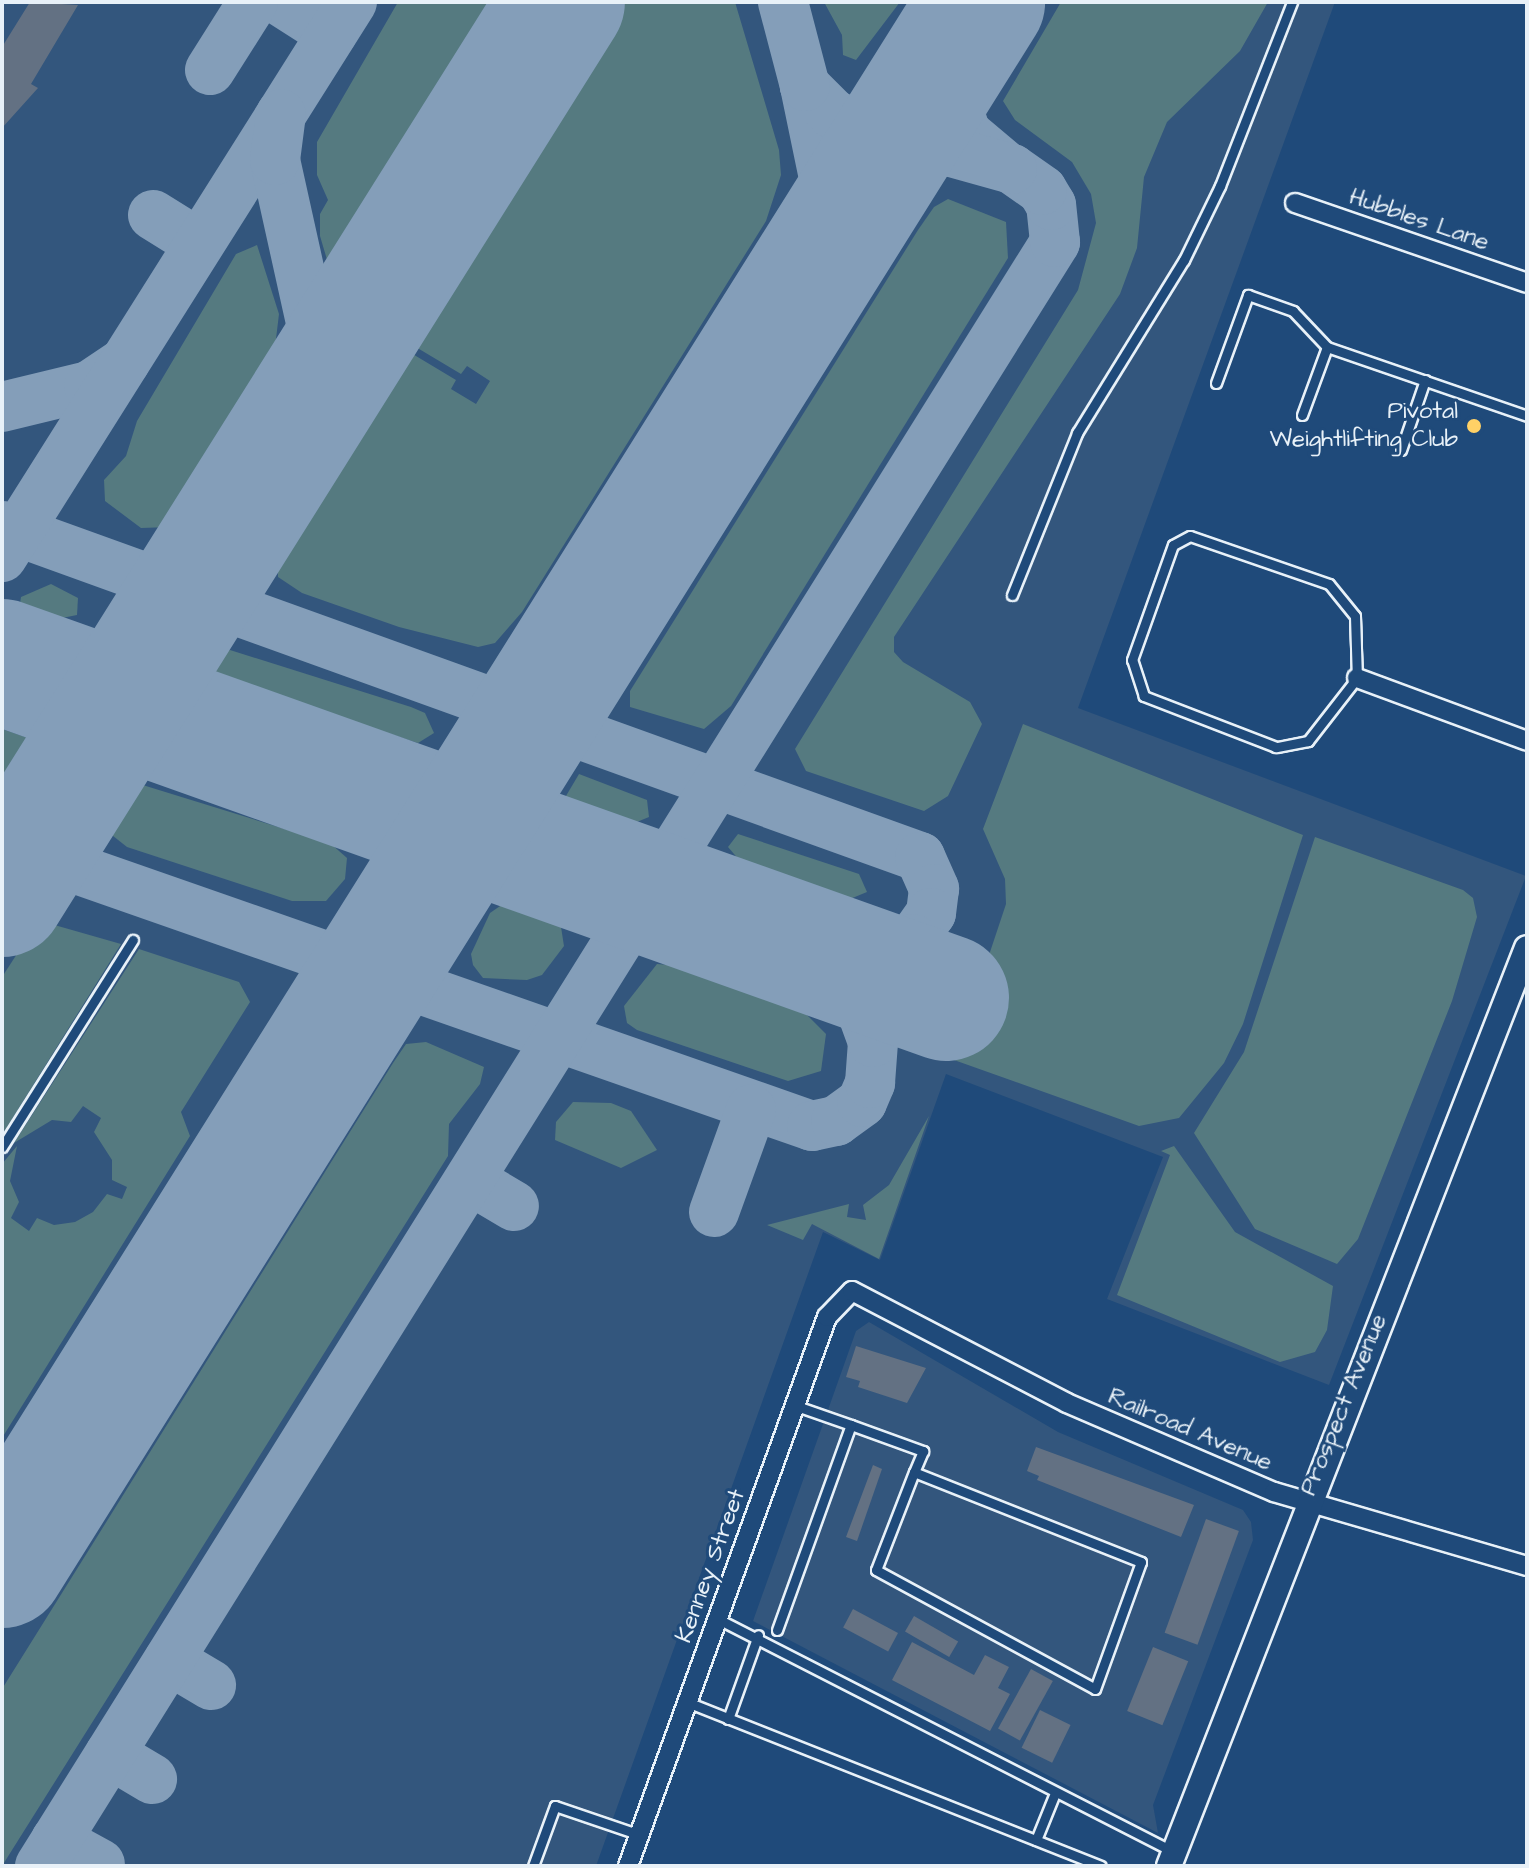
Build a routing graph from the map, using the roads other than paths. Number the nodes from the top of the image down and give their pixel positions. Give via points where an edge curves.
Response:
1 (1292, 2) edge
2 (1295, 203) dead end
3 (1527, 283) edge
4 (1327, 347) junction
5 (1425, 380) junction
6 (1216, 383) dead end
7 (1302, 415) dead end
8 (1527, 416) edge
9 (1401, 450) dead end
10 (1012, 595) dead end
11 (1357, 678) junction
12 (1527, 741) edge
13 (133, 940) dead end
14 (1527, 948) edge
15 (2, 1147) edge
16 (852, 1291) joint
17 (794, 1405) junction
18 (851, 1425) junction
19 (914, 1472) junction
20 (1307, 1500) junction
21 (1527, 1565) edge
22 (718, 1619) junction
23 (777, 1630) dead end
24 (758, 1635) junction
25 (687, 1702) junction
26 (728, 1719) junction
27 (1055, 1793) junction
28 (640, 1835) junction
29 (1036, 1840) junction
30 (1172, 1859) edge
31 (533, 1866) edge
32 (628, 1866) edge
33 (1101, 1866) edge

1 - 10 lane via 1220,186 1184,260 1077,433
2 - 3 street, Hubbles Lane
4 - 5 lane
4 - 6 lane via 1293,311 1248,295
4 - 7 lane
5 - 8 lane
5 - 9 lane
11 - 11 lane via 1355,616 1329,584 1210,539 1190,536 1173,545 1132,660 1144,696 1276,747 1293,746 1321,728
11 - 12 street
13 - 15 lane
14 - 20 main road, Prospect Avenue
16 - 17 street, Kenney Street via 827,1317
16 - 20 street, Railroad Avenue via 1067,1403 1274,1492
17 - 18 lane
17 - 22 street, Kenney Street
18 - 19 lane via 923,1451
18 - 23 lane
19 - 19 lane via 876,1570 1095,1689 1141,1562
20 - 21 street, Railroad Avenue
20 - 30 main road, Prospect Avenue
22 - 24 lane
22 - 25 street, Kenney Street
24 - 26 lane
24 - 27 lane
25 - 26 lane
25 - 28 street, Kenney Street
26 - 29 lane
27 - 29 lane
27 - 30 lane
28 - 31 lane via 555,1806
28 - 32 street, Kenney Street
29 - 33 lane

